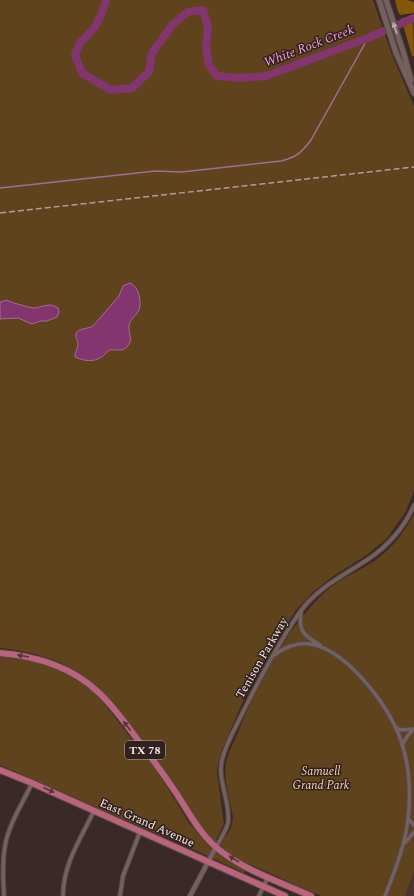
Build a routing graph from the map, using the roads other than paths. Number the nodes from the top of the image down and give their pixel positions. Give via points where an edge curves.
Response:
1 (379, 0) edge
2 (386, 2) edge
3 (414, 92) edge
4 (414, 505) edge
5 (302, 610) junction
6 (325, 648) junction
7 (0, 652) edge
8 (272, 657) junction
9 (395, 727) junction
10 (413, 730) edge
11 (402, 746) junction
12 (0, 770) edge
13 (32, 783) junction
14 (94, 811) junction
15 (408, 820) junction
16 (414, 825) edge
17 (140, 832) junction
18 (414, 832) edge
19 (404, 844) junction
20 (216, 847) junction
21 (208, 862) junction
22 (268, 877) junction
23 (264, 887) junction
24 (4, 896) edge
25 (62, 896) edge
26 (120, 896) edge
27 (190, 896) edge
28 (259, 896) edge
29 (285, 896) edge
30 (311, 896) edge
31 (384, 896) edge

1 - 3 main road via 396,53
3 -> 2 main road
4 - 5 street, Tenison Parkway via 406,521 384,546 326,587
5 - 6 street via 300,622 303,633
5 - 8 street, Tenison Parkway
6 - 8 street via 310,644 296,645
6 - 9 street via 346,663 366,683 379,698
20 -> 7 main road, East Grand Avenue / TX 78 via 193,821 171,785 119,715 98,692 52,663
8 - 20 street, Tenison Parkway via 235,728 222,760 228,823
9 - 10 street via 400,730
9 - 11 street
10 - 11 street
11 - 15 street via 409,780
12 - 13 main road, East Grand Avenue
13 -> 14 main road, East Grand Avenue
13 - 24 street via 5,845
14 - 17 main road, East Grand Avenue
14 - 25 street via 69,861
15 - 16 street
15 - 19 street
17 - 21 main road, East Grand Avenue
17 - 26 street via 123,876
18 - 19 street
19 - 31 street
20 - 21 street, Tenison Parkway
22 -> 20 main road, East Grand Avenue / TX 78 via 246,867
21 - 23 main road, East Grand Avenue
21 - 27 street, Tenison Parkway
22 - 23 street
22 - 30 main road, East Grand Avenue / TX 78
23 - 28 street
23 - 29 main road, East Grand Avenue

